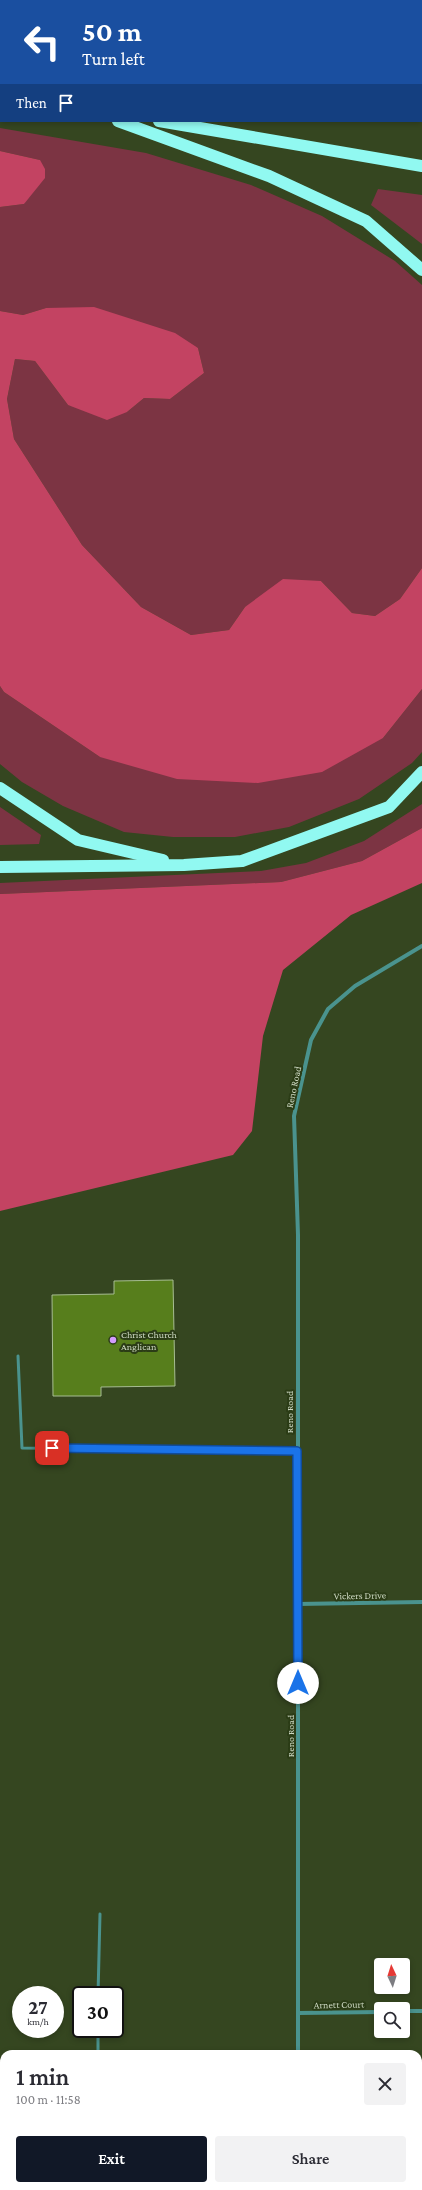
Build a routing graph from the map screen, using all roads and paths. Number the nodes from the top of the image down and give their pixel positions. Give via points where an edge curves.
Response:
1 (121, 122) edge
2 (165, 122) edge
3 (422, 166) edge
4 (422, 270) edge
5 (422, 772) edge
6 (0, 788) edge
7 (184, 865) junction
8 (0, 867) edge
9 (422, 946) edge
10 (18, 1356) dead end
11 (297, 1451) junction
12 (422, 1602) edge
13 (297, 1604) junction
14 (100, 1914) dead end
15 (98, 1986) edge
16 (410, 2011) edge
17 (422, 2011) edge
18 (374, 2012) edge
19 (298, 2013) junction
20 (98, 2038) edge
21 (98, 2050) edge
22 (298, 2050) edge

1 - 4 highway via 270,176 366,221
2 - 3 highway
5 - 7 highway via 389,807 242,861
6 - 7 highway via 78,840
7 - 8 highway
9 - 11 street, Reno Road via 355,986 328,1009 310,1040 294,1116 298,1235
10 - 11 lane via 22,1448
11 - 13 street, Reno Road
12 - 13 street, Vickers Drive
13 - 19 street, Reno Road
14 - 15 lane
16 - 17 street
18 - 19 street, Arnett Court
19 - 22 street, Reno Road
20 - 21 lane

